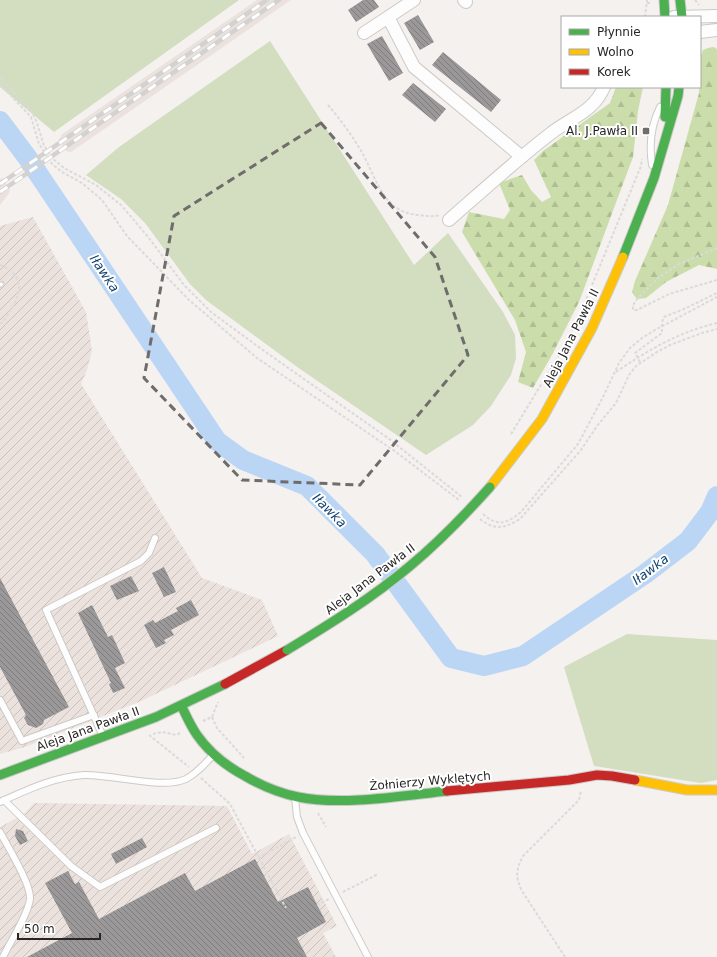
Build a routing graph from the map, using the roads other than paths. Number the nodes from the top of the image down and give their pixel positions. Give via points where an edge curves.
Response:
1 (414, 0) edge
2 (664, 0) edge
3 (680, 0) edge
4 (665, 16) edge
5 (682, 16) edge
6 (701, 16) edge
7 (717, 16) edge
8 (388, 17) junction
9 (717, 30) edge
10 (701, 32) edge
11 (364, 33) dead end
12 (604, 88) edge
13 (679, 88) edge
14 (666, 91) edge
15 (664, 142) junction
16 (522, 157) junction
17 (654, 178) junction
18 (445, 217) road end
19 (155, 538) dead end
20 (0, 700) edge
21 (180, 705) junction
22 (94, 715) junction
23 (103, 736) junction
24 (214, 754) junction
25 (0, 775) edge
26 (717, 790) edge
27 (295, 797) junction
28 (2, 801) edge
29 (216, 828) dead end
30 (0, 832) edge
31 (3, 957) edge
32 (368, 957) edge

1 - 8 street
2 - 4 main road
3 - 5 main road
6 - 7 street
8 - 11 street
8 - 16 street via 414,68
9 - 10 street
12 - 16 street via 600,97 586,111 551,133
13 - 15 main road, Aleja Jana Pawła II
14 - 15 main road, Aleja Jana Pawła II
14 - 17 lane via 656,116 650,145
15 - 17 main road, Aleja Jana Pawła II
16 - 18 street
17 - 21 main road, Aleja Jana Pawła II, bridge via 592,328 542,419 490,487 464,516 398,576 349,612 237,678
19 - 22 lane via 149,553 141,561 46,610
20 - 22 lane via 22,741
21 - 23 main road, Aleja Jana Pawła II via 156,717
21 - 24 main road, Żołnierzy Wyklętych via 201,740
22 - 23 lane
23 - 25 main road, Aleja Jana Pawła II
24 - 27 main road, Żołnierzy Wyklętych via 254,782 275,792
24 - 28 lane via 196,773 185,780 152,782 85,775 63,777
26 - 27 main road, Żołnierzy Wyklętych via 672,789 618,777 596,775 562,781 346,801
27 - 32 lane via 297,817 303,833
28 - 29 lane via 71,866 100,887
30 - 31 lane via 29,887 30,898 28,909

